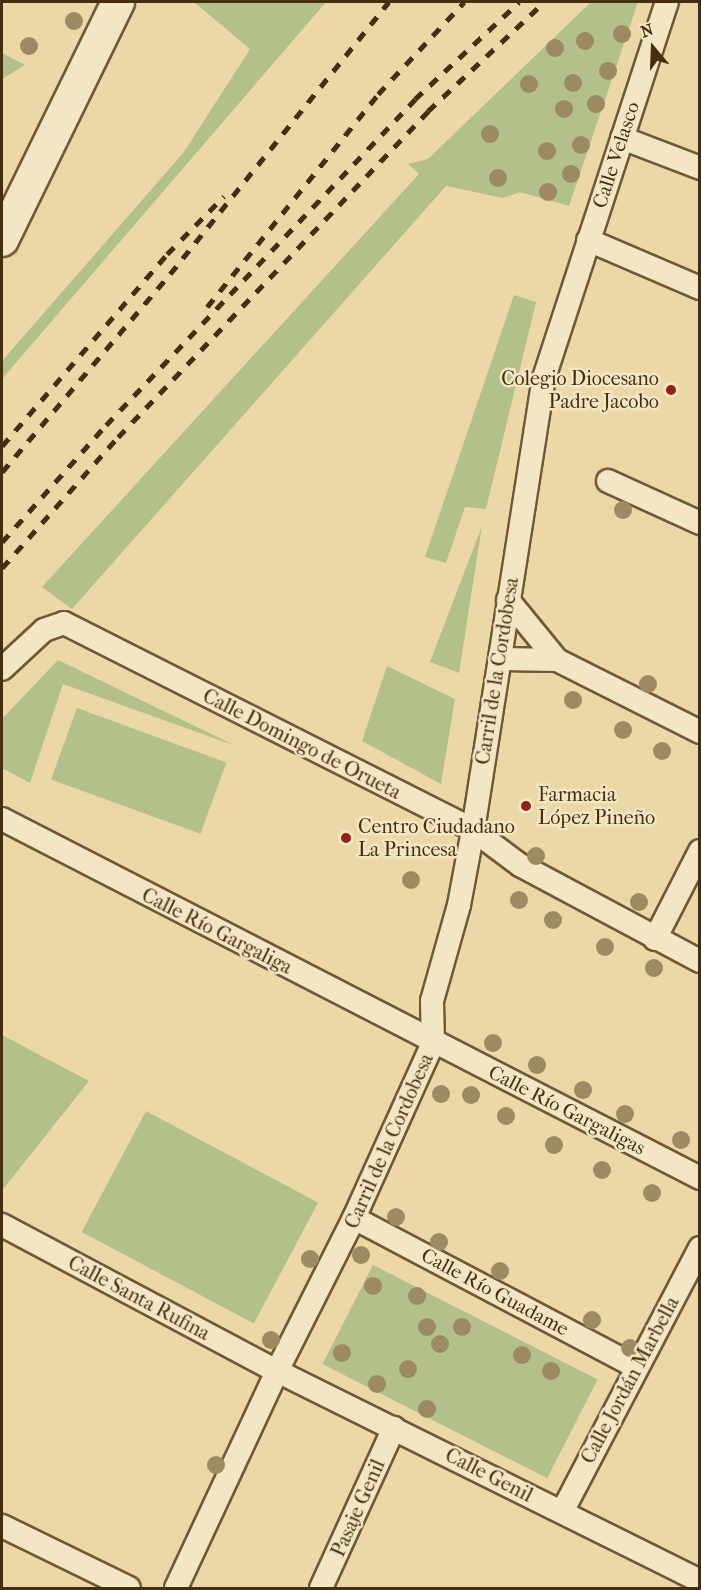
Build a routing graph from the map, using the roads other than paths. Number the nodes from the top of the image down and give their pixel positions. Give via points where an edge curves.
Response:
1 (118, 2) edge
2 (667, 2) edge
3 (622, 138) junction
4 (699, 168) edge
5 (2, 240) edge
6 (588, 240) junction
7 (699, 288) edge
8 (608, 481) dead end
9 (699, 523) edge
10 (508, 600) junction
11 (502, 659) junction
12 (557, 660) junction
13 (2, 669) edge
14 (699, 732) edge
15 (2, 819) edge
16 (473, 830) junction
17 (699, 851) edge
18 (655, 939) junction
19 (699, 961) edge
20 (433, 1043) junction
21 (699, 1178) edge
22 (354, 1218) junction
23 (2, 1225) edge
24 (699, 1248) edge
25 (635, 1366) junction
26 (277, 1371) junction
27 (394, 1428) junction
28 (561, 1512) junction
29 (2, 1526) edge
30 (699, 1581) edge
31 (129, 1588) edge
32 (176, 1588) edge
33 (321, 1588) edge

1 - 5 street
2 - 3 street, Calle Velasco
3 - 4 street
3 - 6 street, Calle Velasco
6 - 7 street
6 - 10 street, Carril de la Cordobesa via 543,381
8 - 9 street
10 - 11 street, Carril de la Cordobesa
10 - 12 street
11 - 12 street
11 - 16 street, Carril de la Cordobesa
12 - 14 street
13 - 16 street, Calle Domingo de Orueta via 44,630 64,623
15 - 20 street, Calle Río Gargaliga
16 - 18 street, Calle Domingo de Orueta via 520,866
16 - 20 street, Carril de la Cordobesa via 459,905 432,1001
17 - 18 street
18 - 19 street, Calle Domingo de Orueta
20 - 21 street, Calle Río Gargaligas
20 - 22 street, Carril de la Cordobesa
22 - 25 street, Calle Río Guadame
22 - 26 street, Carril de la Cordobesa
23 - 26 street, Calle Santa Rufina
24 - 25 street, Calle Jordán Marbella
25 - 28 street, Calle Jordán Marbella
26 - 27 street, Calle Genil
26 - 32 street, Carril de la Cordobesa
27 - 28 street, Calle Genil
27 - 33 street, Pasaje Genil
28 - 30 street, Calle Genil
29 - 31 street

